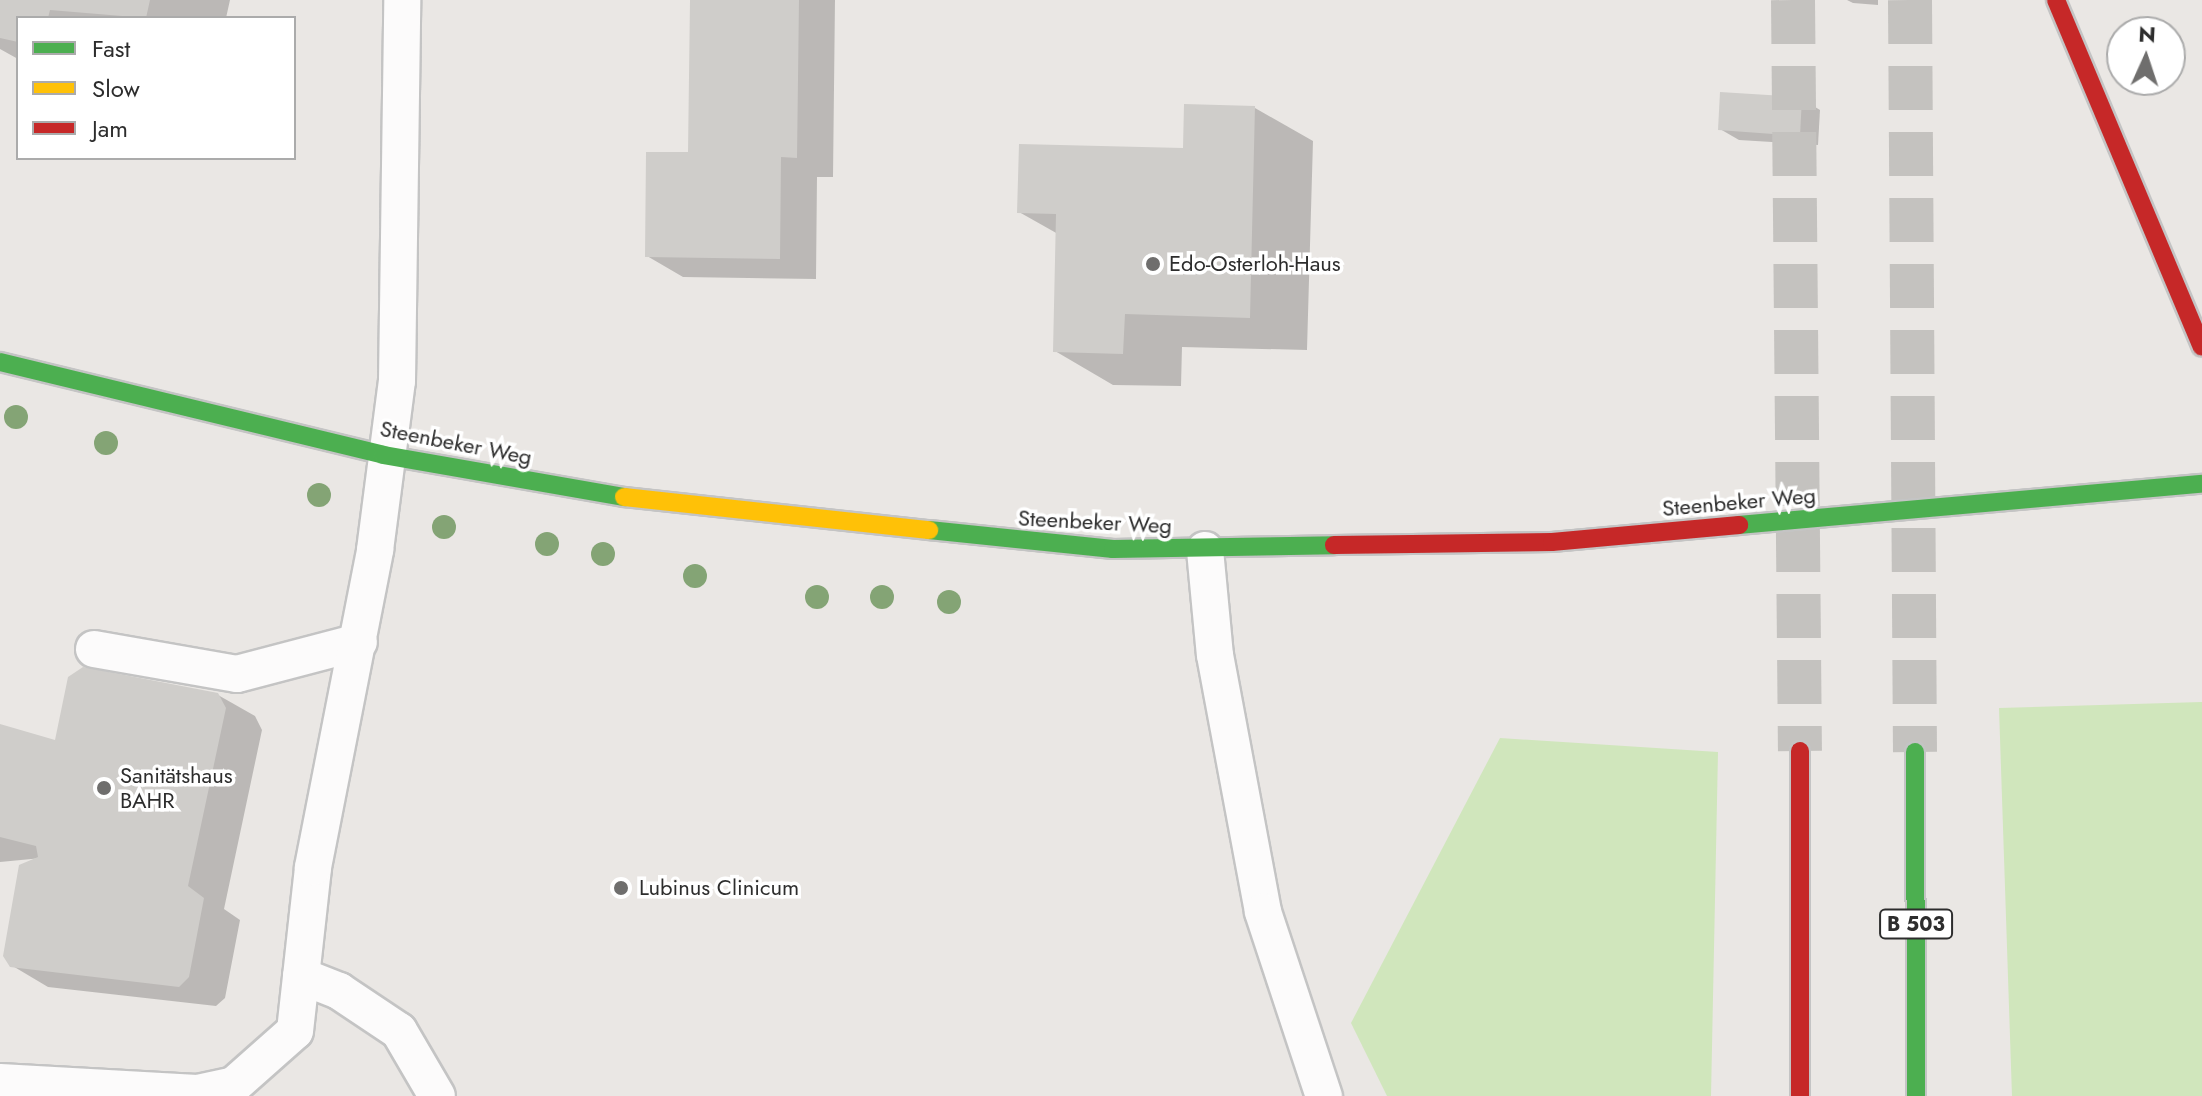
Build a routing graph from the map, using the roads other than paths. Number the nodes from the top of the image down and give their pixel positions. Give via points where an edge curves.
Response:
1 (402, 0) edge
2 (2056, 0) edge
3 (2202, 347) edge
4 (0, 362) edge
5 (383, 455) junction
6 (2202, 484) edge
7 (1205, 550) junction
8 (359, 642) junction
9 (94, 649) dead end
10 (1800, 751) tunnel mouth
11 (1915, 752) tunnel mouth
12 (301, 976) junction
13 (0, 1082) edge
14 (437, 1096) edge
15 (1324, 1096) edge
16 (1800, 1096) edge
17 (1916, 1096) edge

1 - 5 lane via 397,381
2 - 3 main road
4 - 5 main road, Steenbeker Weg
5 - 7 main road, Steenbeker Weg via 771,518 951,537
5 - 8 lane
6 - 7 main road, Steenbeker Weg via 1552,542
7 - 15 lane via 1215,655 1263,912
8 - 9 lane via 237,674
8 - 12 lane via 335,734
10 - 16 main road
11 - 17 main road, B 503
12 - 13 lane via 295,1031 234,1085 197,1093
12 - 14 lane via 339,991 399,1031

